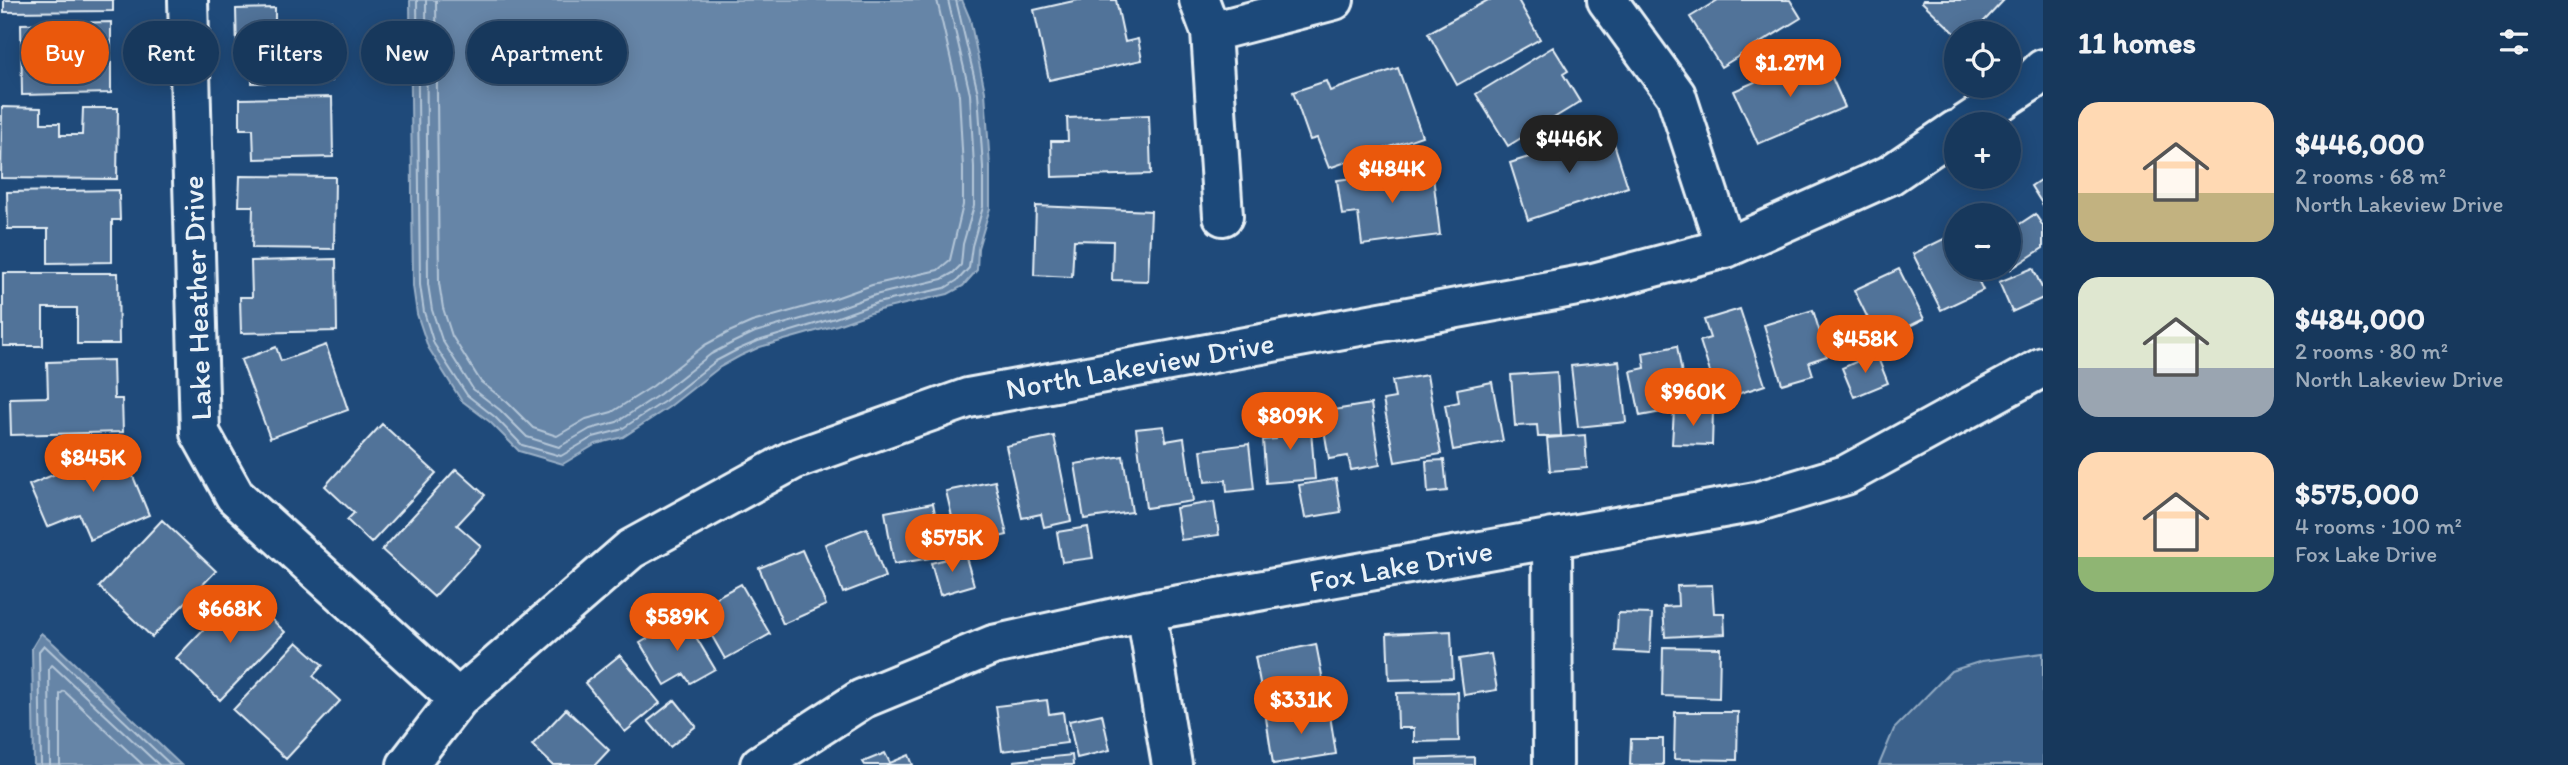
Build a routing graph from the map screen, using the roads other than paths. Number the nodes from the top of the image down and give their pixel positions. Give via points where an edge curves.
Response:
1 (188, 0) edge
2 (1334, 0) edge
3 (1607, 0) edge
4 (1205, 16) edge
5 (2043, 69) edge
6 (1984, 112) edge
7 (1944, 138) edge
8 (1223, 216) dead end
9 (1726, 247) junction
10 (2043, 367) edge
11 (1552, 538) junction
12 (1146, 611) junction
13 (458, 699) junction
14 (407, 765) edge
15 (760, 765) edge
16 (1172, 765) edge
17 (1553, 765) edge

1 - 13 street, Lake Heather Drive via 201,433 235,496
2 - 4 street
3 - 9 street via 1676,95
4 - 8 street
5 - 6 street
7 - 9 street, North Lakeview Drive via 1890,175
9 - 13 street, North Lakeview Drive via 1593,283 955,402 793,460 631,549
10 - 11 street, Fox Lake Drive via 1846,475 1756,502
11 - 12 street, Fox Lake Drive
11 - 17 street
12 - 15 street, Fox Lake Drive via 993,645 862,699
12 - 16 street
13 - 14 street, North Lakeview Drive

